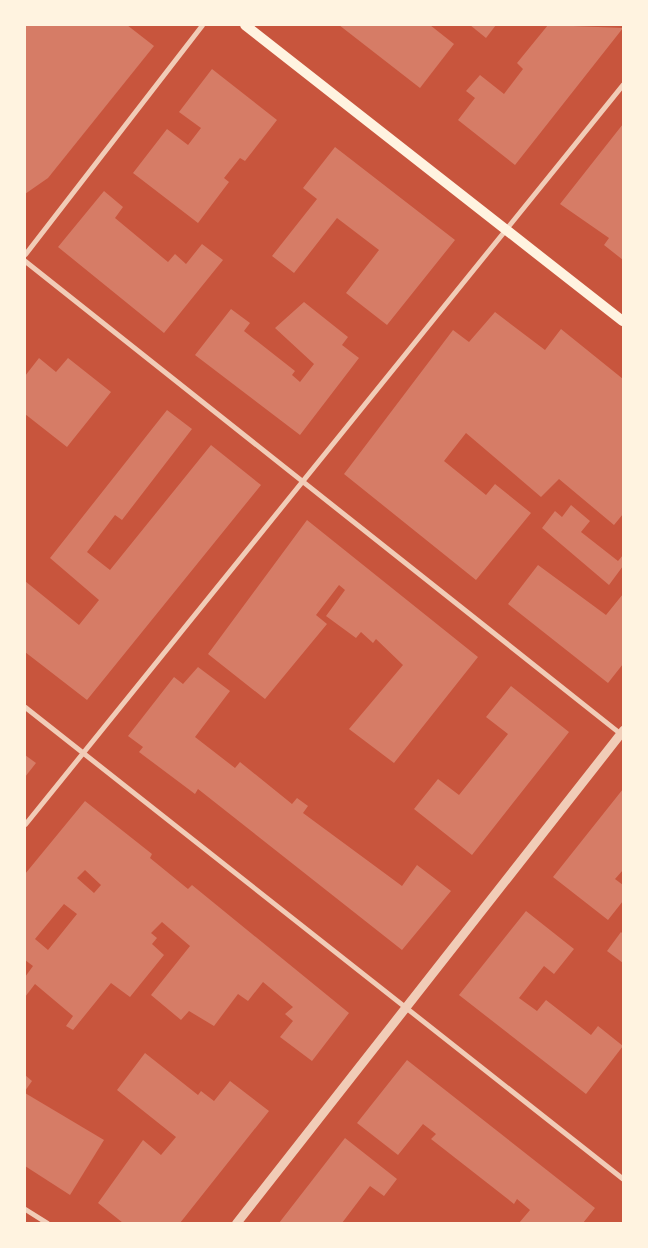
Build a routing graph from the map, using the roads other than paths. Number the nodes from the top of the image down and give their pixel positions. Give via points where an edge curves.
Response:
1 (202, 25) edge
2 (245, 25) edge
3 (623, 84) edge
4 (506, 229) junction
5 (25, 254) edge
6 (25, 261) edge
7 (623, 321) edge
8 (304, 482) junction
9 (25, 707) edge
10 (622, 733) edge
11 (83, 753) junction
12 (25, 824) edge
13 (401, 1007) junction
14 (623, 1179) edge
15 (25, 1209) edge
16 (46, 1223) edge
17 (236, 1223) edge

1 - 5 street
2 - 4 main road
3 - 4 street
4 - 7 main road
4 - 8 street
6 - 8 street
8 - 10 street
8 - 11 street
9 - 11 street
10 - 13 street
11 - 12 street
11 - 13 street
13 - 14 street
13 - 17 street
15 - 16 street

